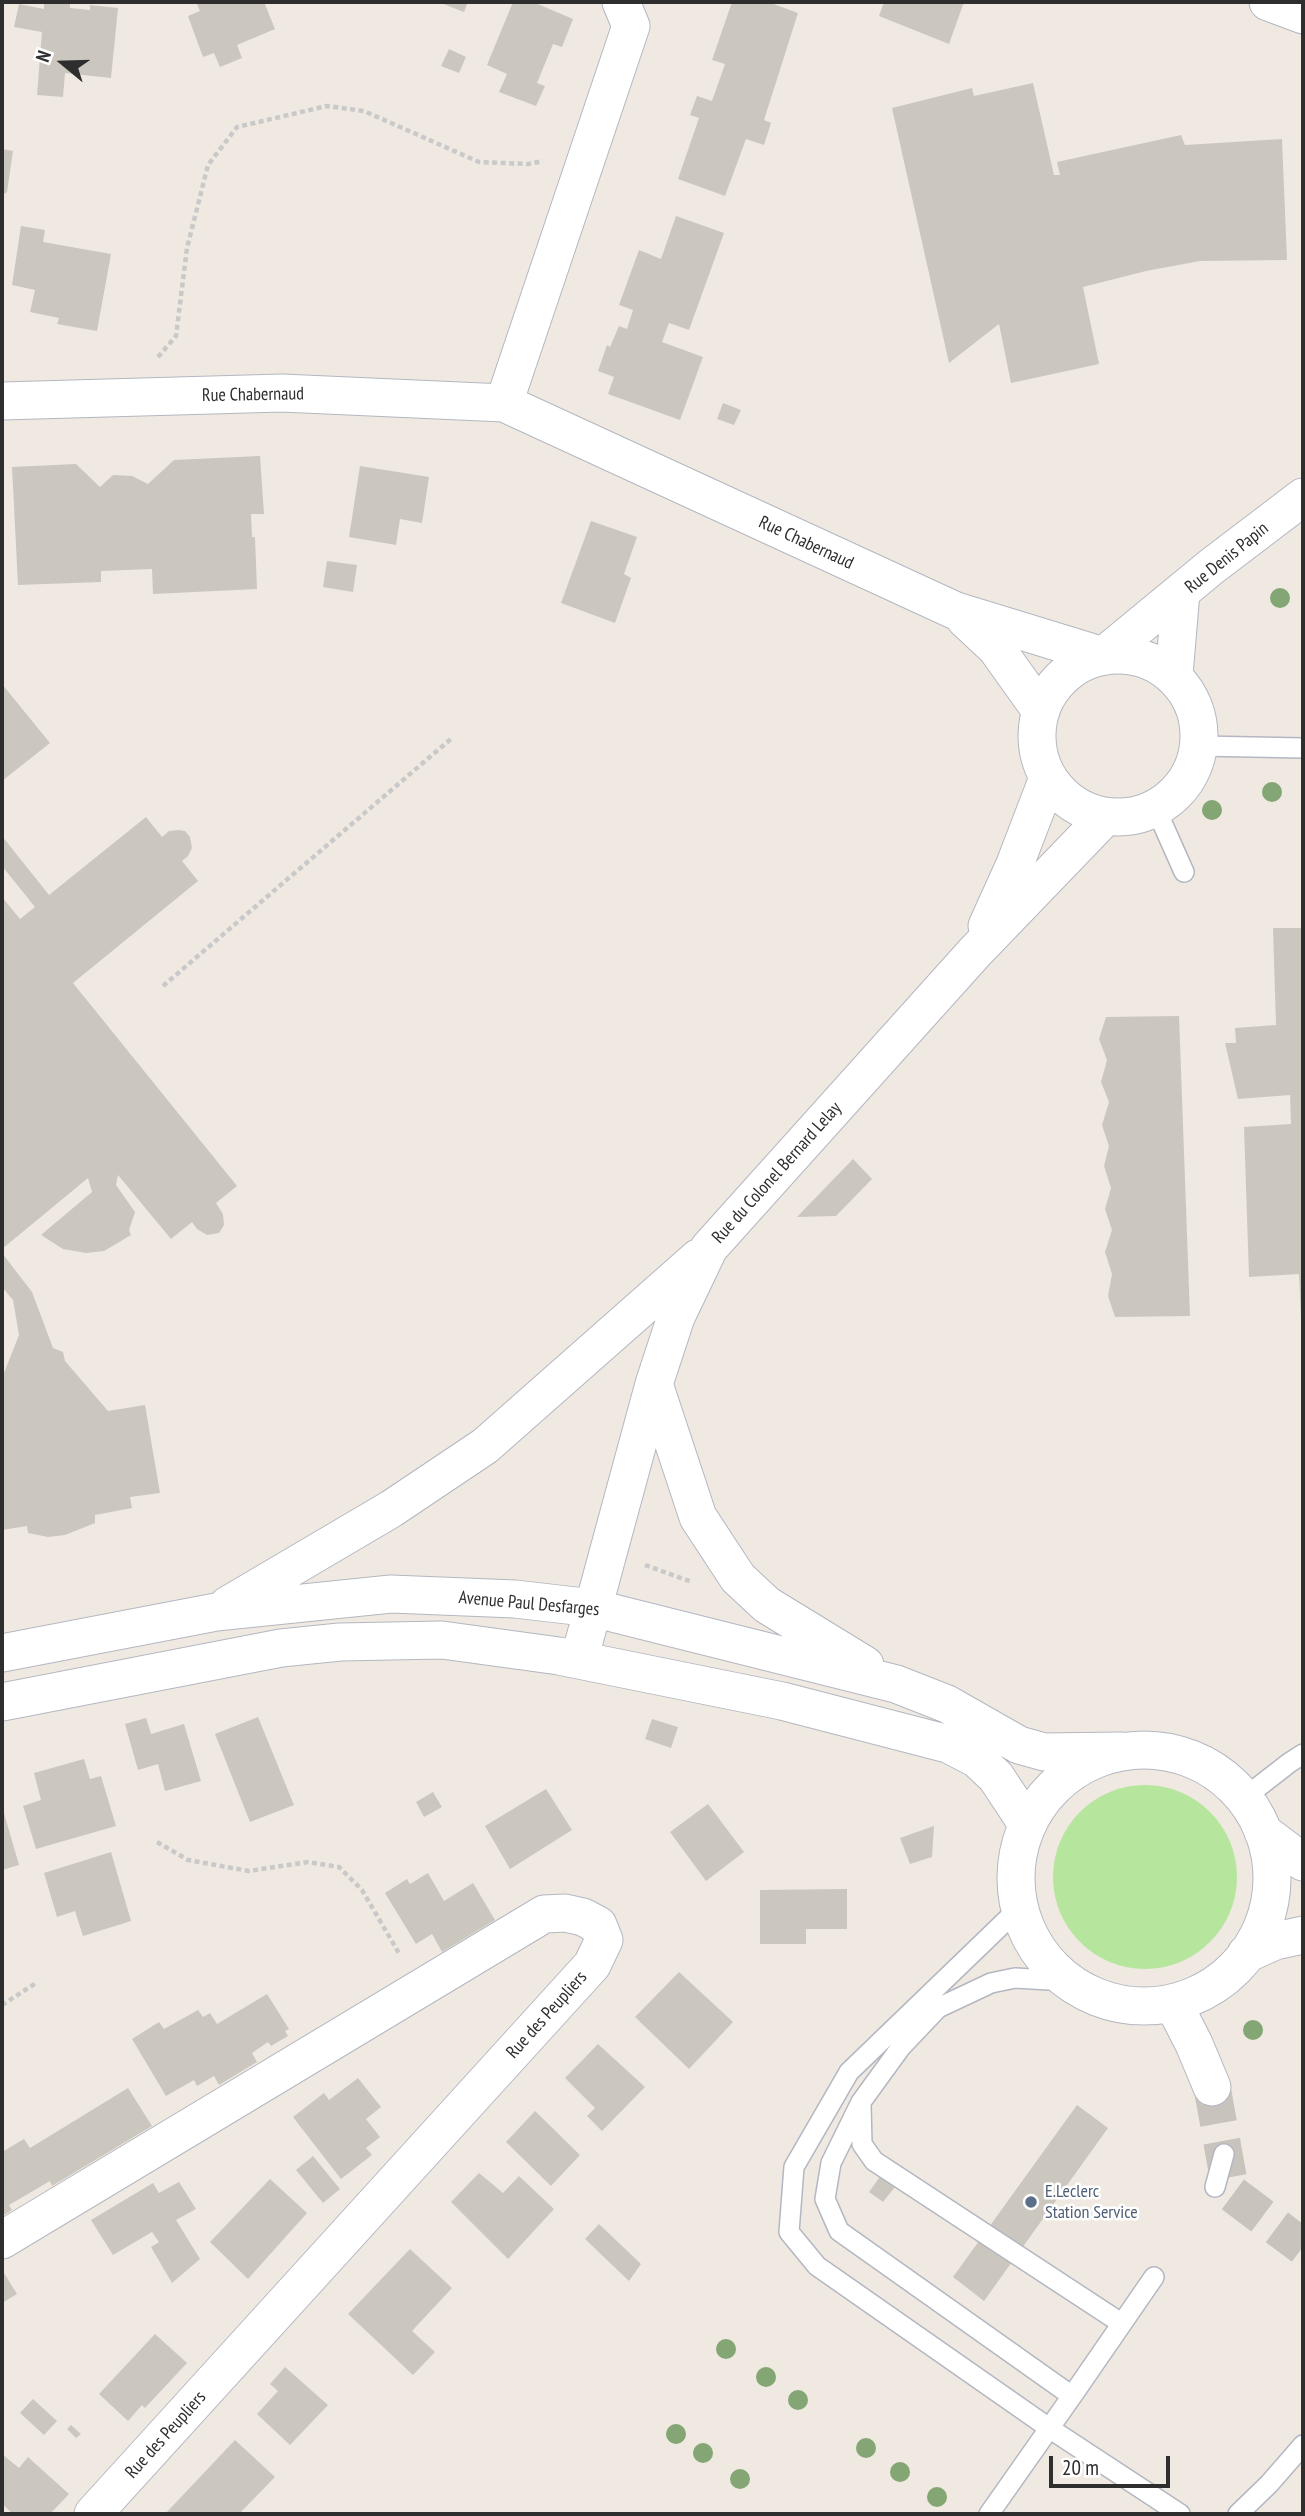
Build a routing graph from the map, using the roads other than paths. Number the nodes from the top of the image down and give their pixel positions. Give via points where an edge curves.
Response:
1 (621, 2) edge
2 (1268, 2) edge
3 (1303, 15) edge
4 (2, 401) edge
5 (504, 403) junction
6 (1303, 497) edge
7 (1181, 592) junction
8 (956, 611) junction
9 (1103, 656) junction
10 (1174, 675) junction
11 (1041, 711) junction
12 (1200, 746) junction
13 (1303, 747) edge
14 (1048, 778) junction
15 (1156, 809) junction
16 (1105, 817) junction
17 (1184, 872) dead end
18 (975, 952) junction
19 (709, 1248) junction
20 (654, 1384) junction
21 (593, 1608) junction
22 (216, 1612) junction
23 (2, 1653) edge
24 (579, 1660) junction
25 (895, 1684) junction
26 (2, 1702) edge
27 (1121, 1751) junction
28 (1303, 1754) edge
29 (1244, 1798) junction
30 (1027, 1825) junction
31 (1263, 1832) junction
32 (1303, 1862) edge
33 (1018, 1909) junction
34 (1303, 1936) edge
35 (1246, 1954) junction
36 (1066, 1982) junction
37 (1172, 2003) junction
38 (1212, 2087) tunnel mouth
39 (861, 2102) junction
40 (1224, 2154) dead end
41 (1215, 2188) dead end
42 (2, 2240) edge
43 (1154, 2277) dead end
44 (1121, 2323) junction
45 (1072, 2396) junction
46 (1049, 2428) junction
47 (1303, 2445) edge
48 (93, 2514) edge
49 (989, 2514) edge
50 (1181, 2514) edge
51 (1238, 2514) edge

1 - 5 street via 631,26
2 - 3 street
4 - 5 street, Rue Chabernaud via 282,393
5 - 8 street, Rue Chabernaud
6 - 7 street, Rue Denis Papin
7 - 9 street
7 - 10 street, Rue Denis Papin
8 - 9 street
8 - 11 street via 996,648
9 - 10 street via 1128,655
9 - 11 street via 1067,673 1051,690
10 - 12 street via 1199,720
11 - 14 street via 1036,733
12 - 13 lane
12 - 15 street via 1192,772 1177,793
14 - 16 street via 1063,797
14 - 18 street
15 - 16 street via 1131,817
15 - 17 lane
16 - 18 street, Rue du Colonel Bernard Lelay
18 - 19 street, Rue du Colonel Bernard Lelay
19 - 20 street, Rue du Colonel Bernard Lelay via 676,1317
19 - 22 street via 485,1447
20 - 21 street, Rue du Colonel Bernard Lelay
20 - 25 street via 698,1517 738,1578 767,1605
21 - 22 street, Avenue Paul Desfarges via 515,1599 391,1594
21 - 24 street, Rue du Colonel Bernard Lelay
21 - 25 street, Avenue Paul Desfarges
22 - 23 street, Avenue Paul Desfarges
24 - 26 street via 442,1640 340,1642 281,1648
24 - 30 street via 782,1701 948,1744 977,1759 996,1777
25 - 27 street, Avenue Paul Desfarges via 947,1704 1019,1745 1044,1752
27 - 29 street, Avenue Paul Desfarges via 1161,1750 1200,1762 1234,1785
27 - 30 street via 1081,1765 1049,1790
28 - 29 lane
29 - 31 street, Avenue Paul Desfarges
30 - 33 street via 1016,1864
31 - 32 street
31 - 35 street via 1271,1857 1271,1898 1258,1940
33 - 36 street via 1036,1949
33 - 46 lane via 849,2072 794,2167 789,2232 817,2266
34 - 35 street via 1275,1941
35 - 37 street via 1230,1975 1193,1998
36 - 37 street via 1105,2002 1149,2008
36 - 39 lane via 1015,1978 991,1983 938,2008 901,2047
37 - 38 street
39 - 44 lane via 862,2144 874,2161
39 - 45 lane via 831,2163 825,2199 839,2231
40 - 41 lane
42 - 48 street, Rue des Peupliers via 544,1914 565,1913 598,1925 604,1940 592,1965
43 - 44 lane
44 - 45 lane
45 - 46 lane
46 - 49 lane
46 - 50 lane
47 - 51 lane

